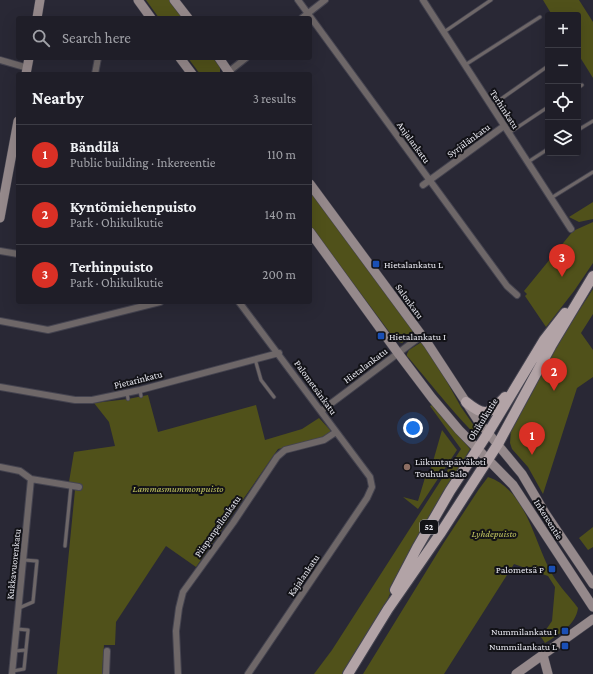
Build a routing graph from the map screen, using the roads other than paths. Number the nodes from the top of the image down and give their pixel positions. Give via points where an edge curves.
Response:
1 (40, 0) edge
2 (138, 0) edge
3 (174, 0) edge
4 (298, 0) edge
5 (325, 0) edge
6 (423, 0) edge
7 (491, 0) edge
8 (308, 13) junction
9 (37, 16) edge
10 (150, 16) edge
11 (186, 16) edge
12 (304, 16) edge
13 (310, 16) edge
14 (540, 17) dead end
15 (312, 18) edge
16 (444, 32) junction
17 (0, 60) edge
18 (29, 60) edge
19 (98, 60) edge
20 (182, 60) edge
21 (220, 60) edge
22 (244, 60) edge
23 (465, 65) junction
24 (545, 68) edge
25 (27, 71) edge
26 (95, 72) edge
27 (190, 72) edge
28 (227, 72) edge
29 (229, 72) edge
30 (491, 106) junction
31 (545, 109) edge
32 (593, 121) edge
33 (504, 126) junction
34 (581, 128) edge
35 (509, 133) junction
36 (16, 147) edge
37 (545, 151) edge
38 (528, 162) junction
39 (593, 172) edge
40 (430, 180) junction
41 (423, 185) dead end
42 (312, 187) edge
43 (551, 198) junction
44 (0, 218) edge
45 (571, 229) dead end
46 (312, 235) edge
47 (0, 251) edge
48 (16, 254) edge
49 (593, 276) edge
50 (583, 291) junction
51 (517, 295) dead end
52 (152, 304) edge
53 (241, 304) edge
54 (0, 321) edge
55 (422, 336) junction
56 (279, 353) junction
57 (398, 353) junction
58 (255, 359) junction
59 (0, 387) edge
60 (515, 388) junction
61 (274, 397) dead end
62 (466, 402) junction
63 (321, 411) junction
64 (336, 432) junction
65 (488, 433) junction
66 (498, 444) junction
67 (478, 449) junction
68 (488, 459) junction
69 (0, 467) edge
70 (31, 479) junction
71 (71, 486) junction
72 (79, 487) dead end
73 (372, 487) joint
74 (65, 546) dead end
75 (24, 560) junction
76 (593, 584) edge
77 (593, 607) edge
78 (19, 608) junction
79 (388, 609) junction
80 (593, 620) edge
81 (17, 629) junction
82 (26, 650) junction
83 (15, 651) junction
84 (107, 651) dead end
85 (543, 655) junction
86 (12, 672) edge
87 (106, 674) edge
88 (178, 674) edge
89 (248, 674) edge
90 (348, 674) edge
91 (516, 674) edge
92 (548, 674) edge

1 - 9 main road
2 - 10 main road
3 - 11 main road
4 - 8 street, Anjalankatu
5 - 8 street
6 - 16 street, Terhinkatu
7 - 16 lane
8 - 12 street
8 - 13 street, Anjalankatu
14 - 23 lane
15 - 40 street, Anjalankatu
16 - 23 street, Terhinkatu
17 - 25 street
18 - 25 main road
19 - 26 street
20 - 27 main road
21 - 28 main road
22 - 29 street
23 - 30 street, Terhinkatu
24 - 30 lane
30 - 33 street, Terhinkatu
31 - 35 lane
32 - 34 lane
33 - 35 street, Terhinkatu
33 - 40 street, Syrjälänkatu
35 - 38 street, Terhinkatu
36 - 44 main road
37 - 38 lane
38 - 43 street, Terhinkatu
39 - 43 lane
40 - 41 street, Syrjälänkatu
40 - 51 street, Anjalankatu via 507,286
42 - 55 main road, Salonkatu
43 - 45 street, Terhinkatu
46 - 57 main road
47 - 48 street
49 - 50 main road, Ohikulkutie / 52
50 - 60 main road, Ohikulkutie / 52 via 544,340
50 - 66 main road, Ohikulkutie / 52
52 - 54 street via 48,330
53 - 56 street, Palometsänkatu
55 - 57 street, Hietalankatu
55 - 62 main road, Salonkatu
56 - 58 street, Pietarinkatu
56 - 63 street, Palometsänkatu
57 - 63 street, Hietalankatu
57 - 67 main road via 448,417
58 - 59 street, Pietarinkatu via 140,393 92,400 75,400
58 - 61 lane via 261,380
60 - 62 main road via 489,412 480,412
60 - 65 main road, Ohikulkutie / 52
62 - 65 main road, Salonkatu
63 - 64 street, Palometsänkatu
64 - 73 street, Palometsänkatu via 370,477
64 - 88 street, Piispanpellonkatu via 324,440 285,450 277,456 183,592 176,631
65 - 66 main road, Inkereentie
65 - 67 main road, Ohikulkutie / 52
66 - 68 main road, Ohikulkutie / 52
66 - 76 main road, Inkereentie via 525,479
67 - 68 main road, Inkereentie
67 - 79 main road, Ohikulkutie / 52 via 417,548
68 - 77 main road, Inkereentie via 520,494
68 - 79 main road, Ohikulkutie / 52
69 - 70 street via 20,471
70 - 71 street
70 - 75 street, Kukkavuorenkatu
71 - 72 street
71 - 74 lane
73 - 89 street, Kajalankatu
75 - 78 street, Kukkavuorenkatu
75 - 78 lane via 37,561 34,595 33,602
78 - 81 street, Kukkavuorenkatu
79 - 90 main road, Ohikulkutie / 52
80 - 85 main road
81 - 82 lane via 28,630
81 - 83 street, Kukkavuorenkatu
82 - 83 lane
82 - 86 lane via 24,669
83 - 86 street, Kukkavuorenkatu
84 - 87 street
85 - 91 main road
85 - 92 main road

